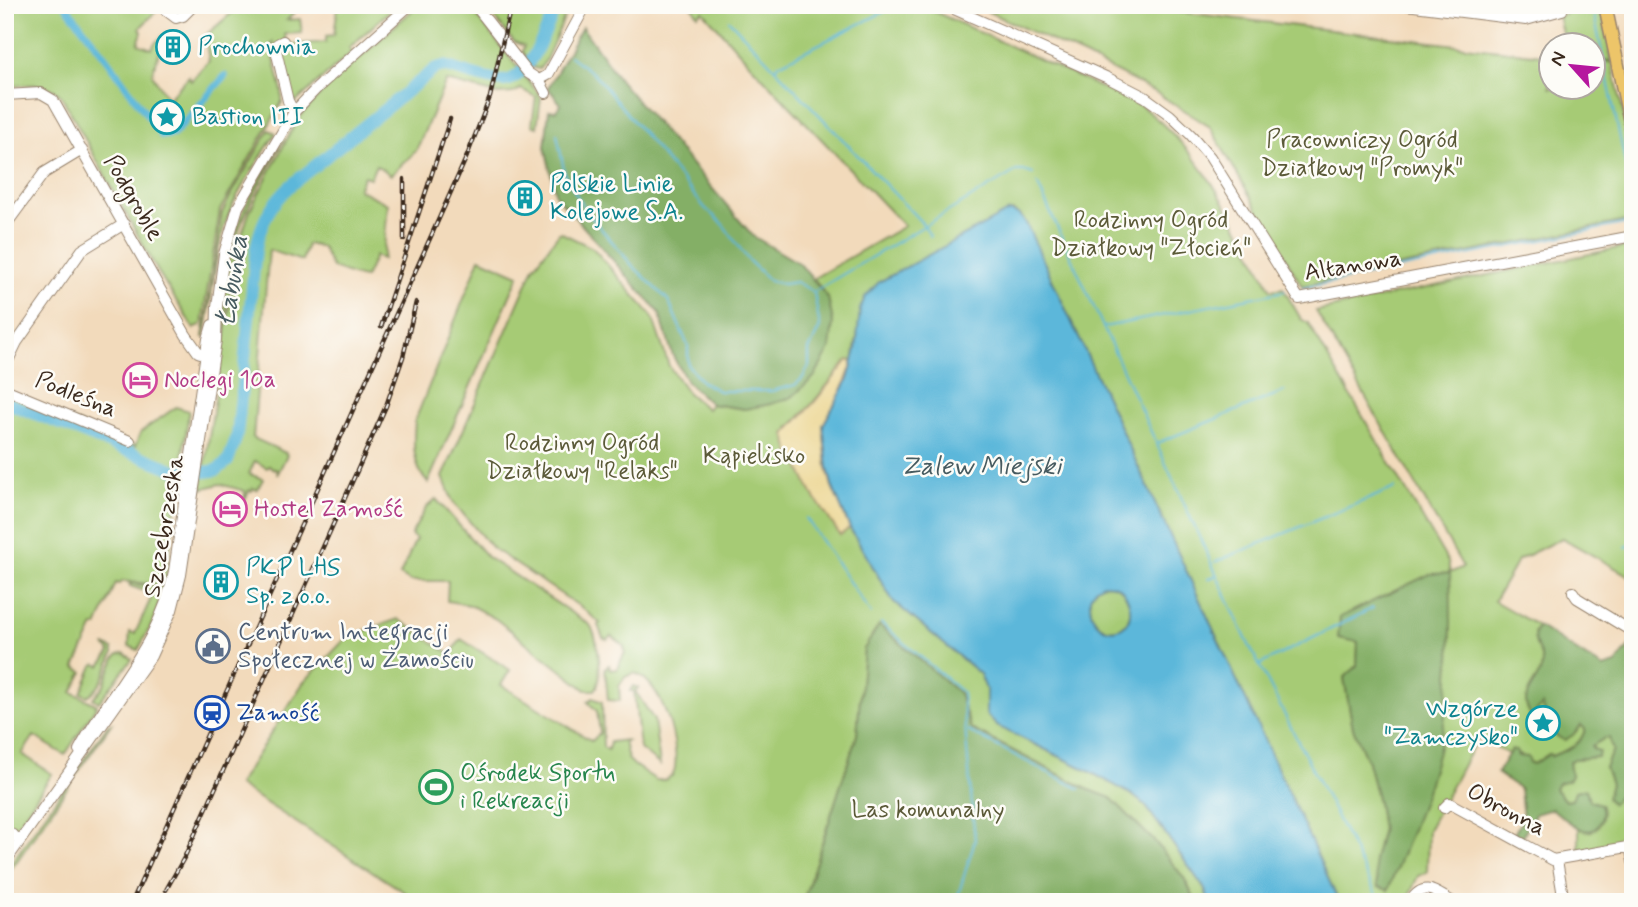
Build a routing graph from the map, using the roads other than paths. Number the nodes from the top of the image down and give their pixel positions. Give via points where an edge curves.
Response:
1 (159, 5) edge
2 (194, 5) edge
3 (410, 5) edge
4 (475, 5) edge
5 (586, 5) edge
6 (945, 5) edge
7 (1406, 5) edge
8 (1605, 5) edge
9 (1561, 8) edge
10 (1473, 9) edge
11 (283, 41) dead end
12 (539, 80) junction
13 (546, 93) dead end
14 (5, 94) edge
15 (295, 112) junction
16 (1633, 136) edge
17 (82, 150) junction
18 (124, 224) junction
19 (5, 226) edge
20 (1628, 237) edge
21 (209, 356) junction
22 (5, 367) edge
23 (5, 389) edge
24 (130, 440) dead end
25 (1573, 592) dead end
26 (1633, 632) edge
27 (1444, 808) dead end
28 (5, 830) edge
29 (20, 840) junction
30 (1631, 846) edge
31 (1557, 860) junction
32 (5, 862) edge
33 (1633, 862) edge
34 (1410, 902) edge
35 (1453, 902) edge
36 (1564, 902) edge

1 - 2 street via 180,18
3 - 15 street, Szczebrzeska
4 - 12 street via 528,74
5 - 12 street via 548,75
6 - 20 street, Altanowa via 1108,78 1171,115 1210,158 1299,299
7 - 10 street
8 - 16 main road
9 - 10 street via 1528,20
11 - 15 street via 276,50
12 - 13 street
14 - 17 street, Podgroble via 51,97
15 - 21 street, Szczebrzeska via 238,207 226,245
17 - 18 street, Podgroble
17 - 19 street via 44,173
18 - 21 street, Podgroble via 186,335 198,352
18 - 22 street via 80,253 17,342
21 - 29 street, Szczebrzeska via 190,488 160,620 144,652
23 - 24 street, Podleśna
25 - 26 street
27 - 31 street, Obronna via 1449,803
28 - 29 street
29 - 32 street, Szczebrzeska
30 - 31 street, Obronna
30 - 33 street
31 - 36 street
34 - 35 street via 1422,889

